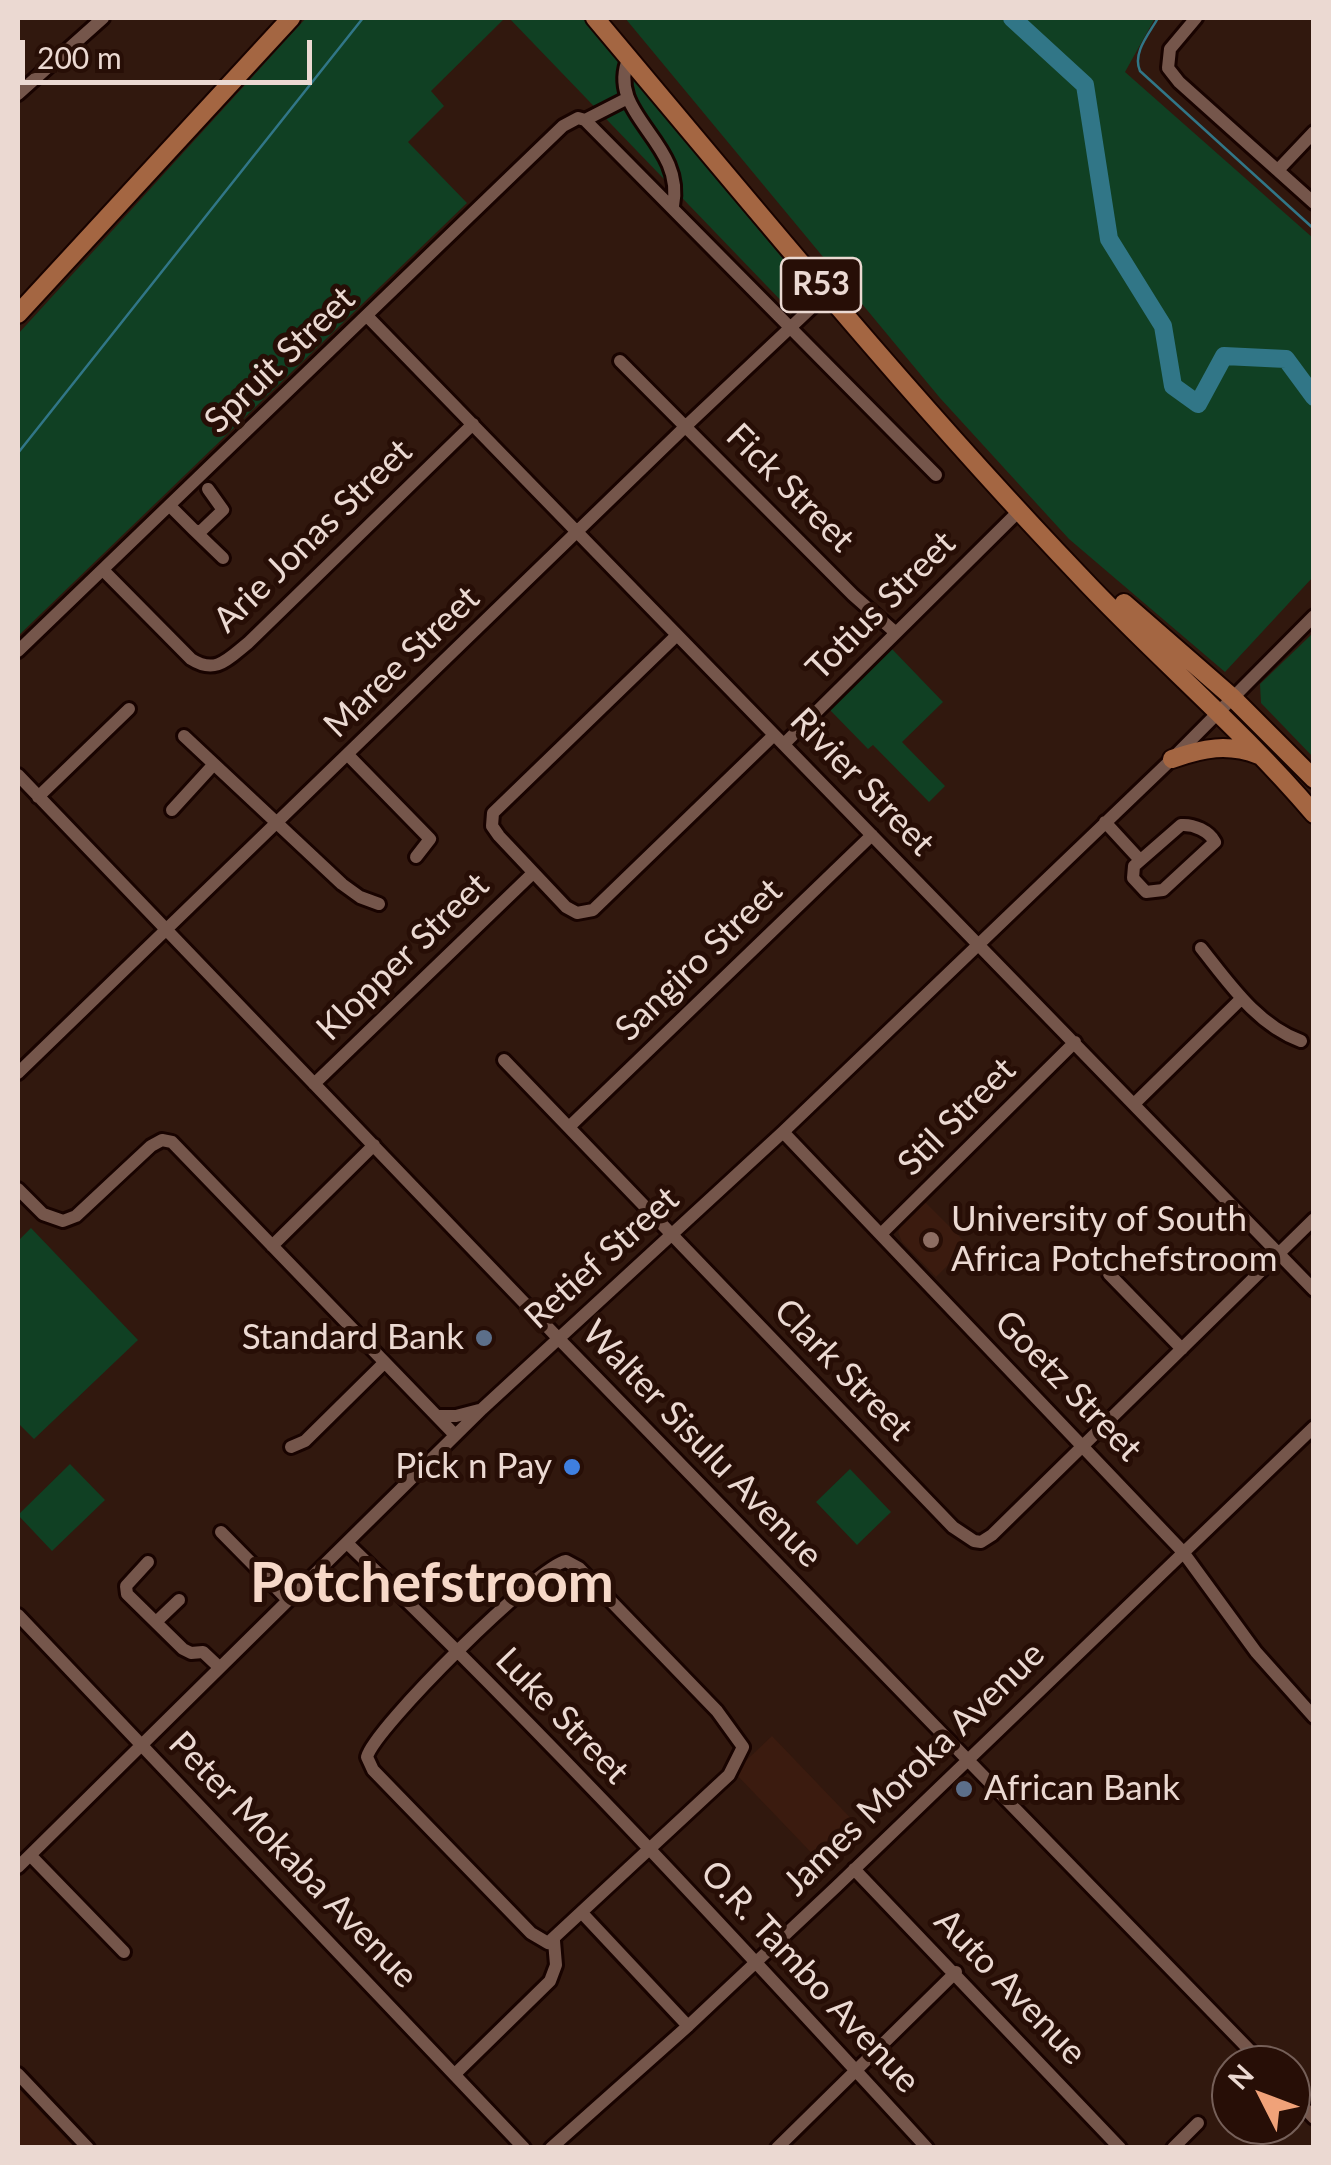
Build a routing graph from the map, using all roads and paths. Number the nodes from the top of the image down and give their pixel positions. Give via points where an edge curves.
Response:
1 (103, 18) edge
2 (291, 18) edge
3 (596, 18) edge
4 (1196, 18) edge
5 (629, 57) junction
6 (18, 94) edge
7 (628, 98) junction
8 (586, 120) junction
9 (1314, 132) edge
10 (1278, 170) junction
11 (1314, 203) edge
12 (673, 206) junction
13 (827, 293) junction
14 (18, 314) edge
15 (368, 317) junction
16 (791, 327) junction
17 (620, 361) dead end
18 (473, 424) junction
19 (686, 426) junction
20 (936, 475) dead end
21 (208, 489) dead end
22 (170, 506) junction
23 (1020, 510) junction
24 (194, 530) junction
25 (578, 533) junction
26 (1054, 546) junction
27 (222, 558) dead end
28 (103, 570) junction
29 (1314, 616) edge
30 (896, 633) junction
31 (677, 634) junction
32 (18, 651) edge
33 (1232, 698) junction
34 (129, 709) dead end
35 (1218, 712) junction
36 (184, 736) dead end
37 (779, 740) junction
38 (348, 755) junction
39 (1264, 757) junction
40 (1172, 759) junction
41 (214, 764) junction
42 (18, 775) edge
43 (1314, 779) edge
44 (38, 797) junction
45 (172, 810) dead end
46 (1314, 814) edge
47 (1105, 822) junction
48 (277, 824) junction
49 (872, 835) junction
50 (416, 858) dead end
51 (1140, 860) junction
52 (533, 873) junction
53 (379, 904) dead end
54 (164, 929) junction
55 (978, 944) junction
56 (1201, 948) dead end
57 (1242, 998) junction
58 (1301, 1041) dead end
59 (1075, 1042) junction
60 (504, 1060) dead end
61 (18, 1073) edge
62 (314, 1084) junction
63 (1134, 1104) junction
64 (568, 1128) junction
65 (783, 1132) junction
66 (374, 1146) junction
67 (18, 1189) edge
68 (1314, 1218) edge
69 (880, 1234) junction
70 (672, 1236) junction
71 (272, 1246) junction
72 (1278, 1253) junction
73 (1109, 1274) dead end
74 (1314, 1290) edge
75 (558, 1338) junction
76 (1182, 1349) junction
77 (384, 1364) junction
78 (482, 1409) junction
79 (437, 1416) junction
80 (1314, 1427) edge
81 (455, 1436) junction
82 (1085, 1446) junction
83 (291, 1447) dead end
84 (222, 1532) dead end
85 (347, 1543) junction
86 (1183, 1552) junction
87 (148, 1562) dead end
88 (179, 1600) dead end
89 (288, 1600) junction
90 (18, 1615) edge
91 (156, 1622) junction
92 (457, 1651) junction
93 (219, 1668) junction
94 (1314, 1717) edge
95 (141, 1746) junction
96 (967, 1760) junction
97 (648, 1847) junction
98 (30, 1855) junction
99 (18, 1867) edge
100 (854, 1869) junction
101 (583, 1914) junction
102 (554, 1941) junction
103 (124, 1952) dead end
104 (756, 1962) junction
105 (956, 1972) junction
106 (688, 2026) junction
107 (1245, 2045) edge
108 (856, 2070) junction
109 (18, 2074) edge
110 (455, 2074) junction
111 (1198, 2124) dead end
112 (88, 2148) edge
113 (524, 2148) edge
114 (551, 2148) edge
115 (777, 2148) edge
116 (927, 2148) edge
117 (1120, 2148) edge
118 (1173, 2148) edge

1 - 6 street
2 - 14 main road
3 - 5 main road, R53
4 - 10 street via 1166,59 1178,82
5 - 7 street
5 - 13 main road, R53
7 - 8 street, Spruit Street
7 - 12 street via 670,162
8 - 12 street
8 - 15 street, Spruit Street via 563,126
9 - 10 street
10 - 11 street
12 - 16 street
13 - 16 street, Maree Street
13 - 23 main road, R53
15 - 18 street, Rivier Street
15 - 22 street, Spruit Street
16 - 19 street, Maree Street
16 - 20 street
17 - 19 street, Fick Street
18 - 25 street, Rivier Street
18 - 28 street, Arie Jonas Street via 221,665 191,659
19 - 25 street, Maree Street
19 - 30 street, Fick Street
21 - 24 street via 222,510 200,532
22 - 24 street
22 - 28 street, Spruit Street
23 - 26 main road, R53
23 - 30 street, Totius Street
24 - 27 street
25 - 31 street, Rivier Street
25 - 38 street, Maree Street
26 - 33 main road, R53
26 - 35 main road, R53
28 - 32 street, Spruit Street
29 - 33 street, Retief Street
30 - 37 street, Totius Street
31 - 37 street, Rivier Street
31 - 52 street via 493,813 495,831
33 - 35 street, Retief Street
33 - 43 main road, R53
34 - 44 street
35 - 39 main road, R53
35 - 40 street, Retief Street
36 - 41 street
37 - 49 street, Rivier Street
37 - 52 street, Totius Street via 592,910 566,907
38 - 48 street, Maree Street
38 - 50 street via 430,840
39 - 40 main road via 1224,747
39 - 46 main road, R53
40 - 47 street, Retief Street
41 - 45 street
41 - 48 street
42 - 44 street, Walter Sisulu Avenue
44 - 54 street, Walter Sisulu Avenue
47 - 51 street
47 - 55 street, Retief Street
48 - 53 street via 342,884
48 - 54 street, Maree Street
49 - 55 street, Rivier Street
49 - 64 street, Sangiro Street
51 - 51 street via 1181,825 1215,839 1158,892 1146,892 1133,878
52 - 62 street, Klopper Street
54 - 61 street, Maree Street
54 - 62 street, Walter Sisulu Avenue
55 - 59 street, Rivier Street
55 - 65 street, Retief Street
56 - 57 street
57 - 58 street
57 - 63 street
59 - 63 street, Rivier Street
59 - 69 street, Stil Street
60 - 64 street, Clark Street
62 - 66 street, Walter Sisulu Avenue
63 - 72 street, Rivier Street
64 - 70 street, Clark Street
65 - 69 street, Goetz Street
65 - 70 street, Retief Street
66 - 71 street
66 - 75 street, Walter Sisulu Avenue
67 - 71 street via 43,1214 64,1221 151,1146 167,1140
68 - 72 street
69 - 82 street, Goetz Street
70 - 75 street, Retief Street
70 - 82 street, Clark Street via 974,1541 992,1534
71 - 77 street
72 - 74 street, Rivier Street
72 - 76 street
73 - 76 street
75 - 78 street, Retief Street
75 - 96 street, Walter Sisulu Avenue
76 - 82 street
77 - 79 street
77 - 83 street
78 - 79 street
78 - 81 street, Retief Street
79 - 81 street
80 - 86 street, James Moroka Avenue
81 - 85 street, Retief Street
82 - 86 street, Goetz Street
84 - 89 street
85 - 89 street, Retief Street
85 - 92 street, Luke Street
86 - 94 street, Goetz Street via 1256,1652
86 - 96 street, James Moroka Avenue
87 - 91 street via 126,1589
88 - 91 street
89 - 93 street, Retief Street
90 - 95 street, Peter Mokaba Avenue
91 - 93 street via 187,1652 203,1652
92 - 97 street, Luke Street
92 - 97 street via 555,1563 566,1560 578,1568 743,1744 729,1775
92 - 102 street via 376,1737 366,1757 531,1933 544,1943
93 - 95 street, Retief Street
95 - 98 street, Retief Street
95 - 110 street, Peter Mokaba Avenue
96 - 100 street, James Moroka Avenue
96 - 107 street, Walter Sisulu Avenue
97 - 101 street
97 - 104 street, O.R. Tambo Avenue
98 - 99 street, Retief Street
98 - 103 street
100 - 104 street, James Moroka Avenue
100 - 105 street, Auto Avenue
101 - 102 street
101 - 106 street
102 - 110 street via 550,1981
104 - 106 street, James Moroka Avenue
104 - 108 street, O.R. Tambo Avenue
105 - 108 street
105 - 117 street, Auto Avenue
106 - 114 street, James Moroka Avenue
108 - 115 street
108 - 116 street, O.R. Tambo Avenue
109 - 112 street
110 - 113 street, Peter Mokaba Avenue
111 - 118 street

